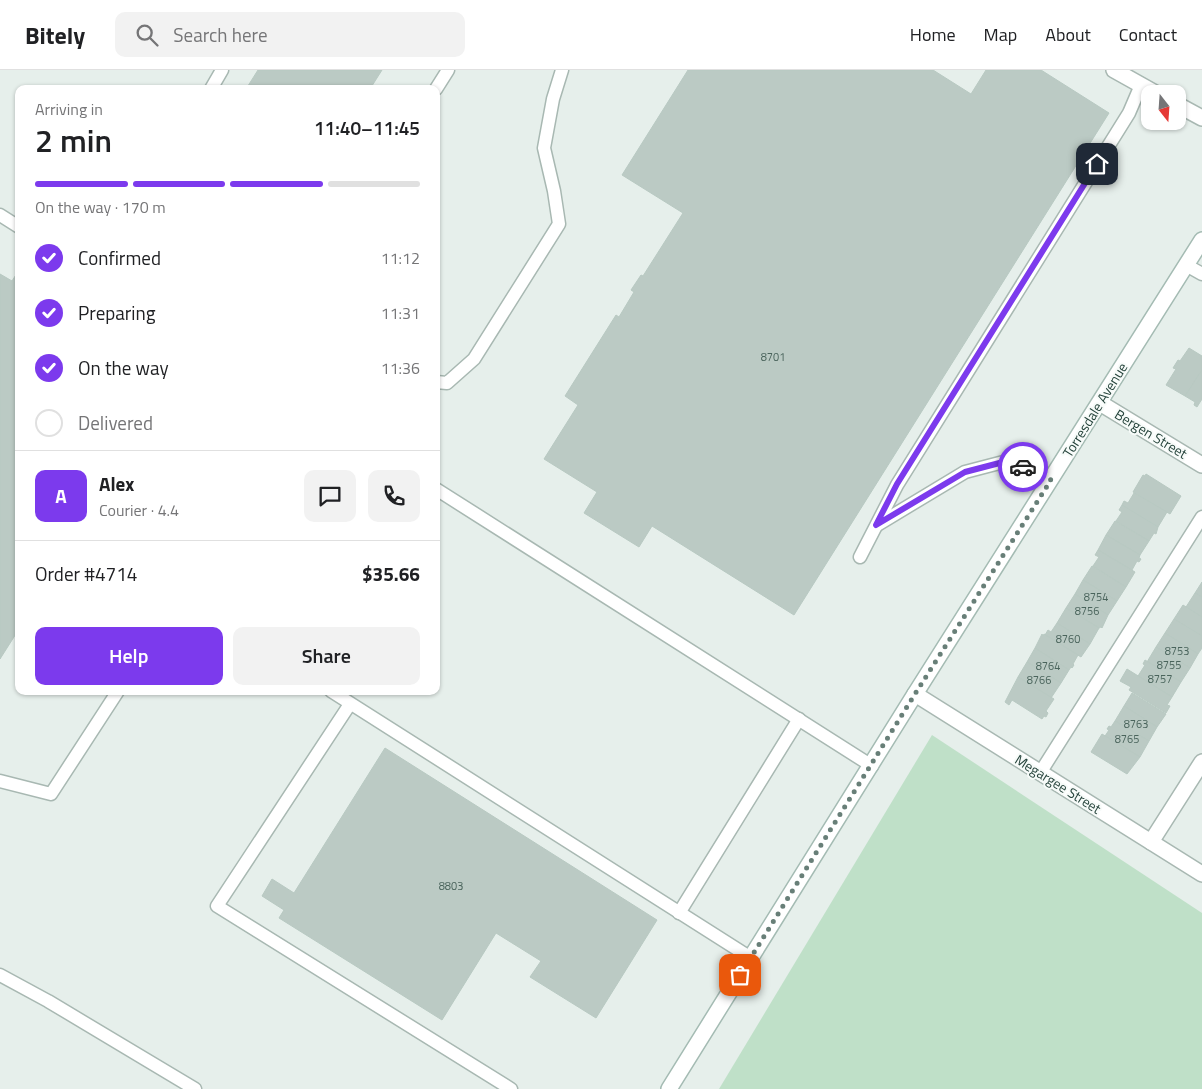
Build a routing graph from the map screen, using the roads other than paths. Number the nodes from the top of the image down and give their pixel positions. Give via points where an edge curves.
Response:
1 (222, 70) edge
2 (448, 70) edge
3 (562, 70) edge
4 (1114, 70) edge
5 (213, 85) edge
6 (439, 85) edge
7 (1140, 85) joint
8 (1186, 109) edge
9 (1202, 118) edge
10 (0, 215) edge
11 (15, 224) edge
12 (1202, 240) edge
13 (1186, 266) junction
14 (1202, 274) edge
15 (440, 382) edge
16 (1100, 402) junction
17 (1202, 465) edge
18 (1051, 480) junction
19 (440, 492) edge
20 (1202, 517) edge
21 (876, 525) junction
22 (860, 558) dead end
23 (915, 694) junction
24 (115, 695) edge
25 (337, 695) edge
26 (350, 704) junction
27 (799, 719) junction
28 (1202, 762) edge
29 (872, 766) junction
30 (1040, 772) junction
31 (0, 781) edge
32 (1151, 842) junction
33 (1202, 874) edge
34 (679, 913) junction
35 (751, 958) junction
36 (0, 975) edge
37 (195, 1089) edge
38 (511, 1089) edge
39 (669, 1089) edge

1 - 5 lane
2 - 6 lane
3 - 15 lane via 544,148 559,224 474,359 447,383
4 - 7 street
7 - 21 lane via 1129,113 897,484
8 - 9 street
10 - 11 lane
12 - 13 street, Torresdale Avenue
13 - 14 lane
13 - 16 street, Torresdale Avenue
16 - 17 street, Bergen Street
16 - 18 street, Torresdale Avenue
18 - 21 lane via 1011,460 965,472
18 - 23 street, Torresdale Avenue
19 - 27 lane
20 - 30 lane
21 - 22 lane
23 - 29 street, Torresdale Avenue
23 - 30 street, Megargee Street
24 - 31 lane via 50,794
25 - 26 lane
26 - 34 lane
26 - 38 lane via 217,906
27 - 29 lane
27 - 34 lane
28 - 32 street
29 - 35 street, Torresdale Avenue
30 - 32 street, Megargee Street
32 - 33 street, Megargee Street
34 - 35 lane
35 - 39 street, Torresdale Avenue
36 - 37 lane

